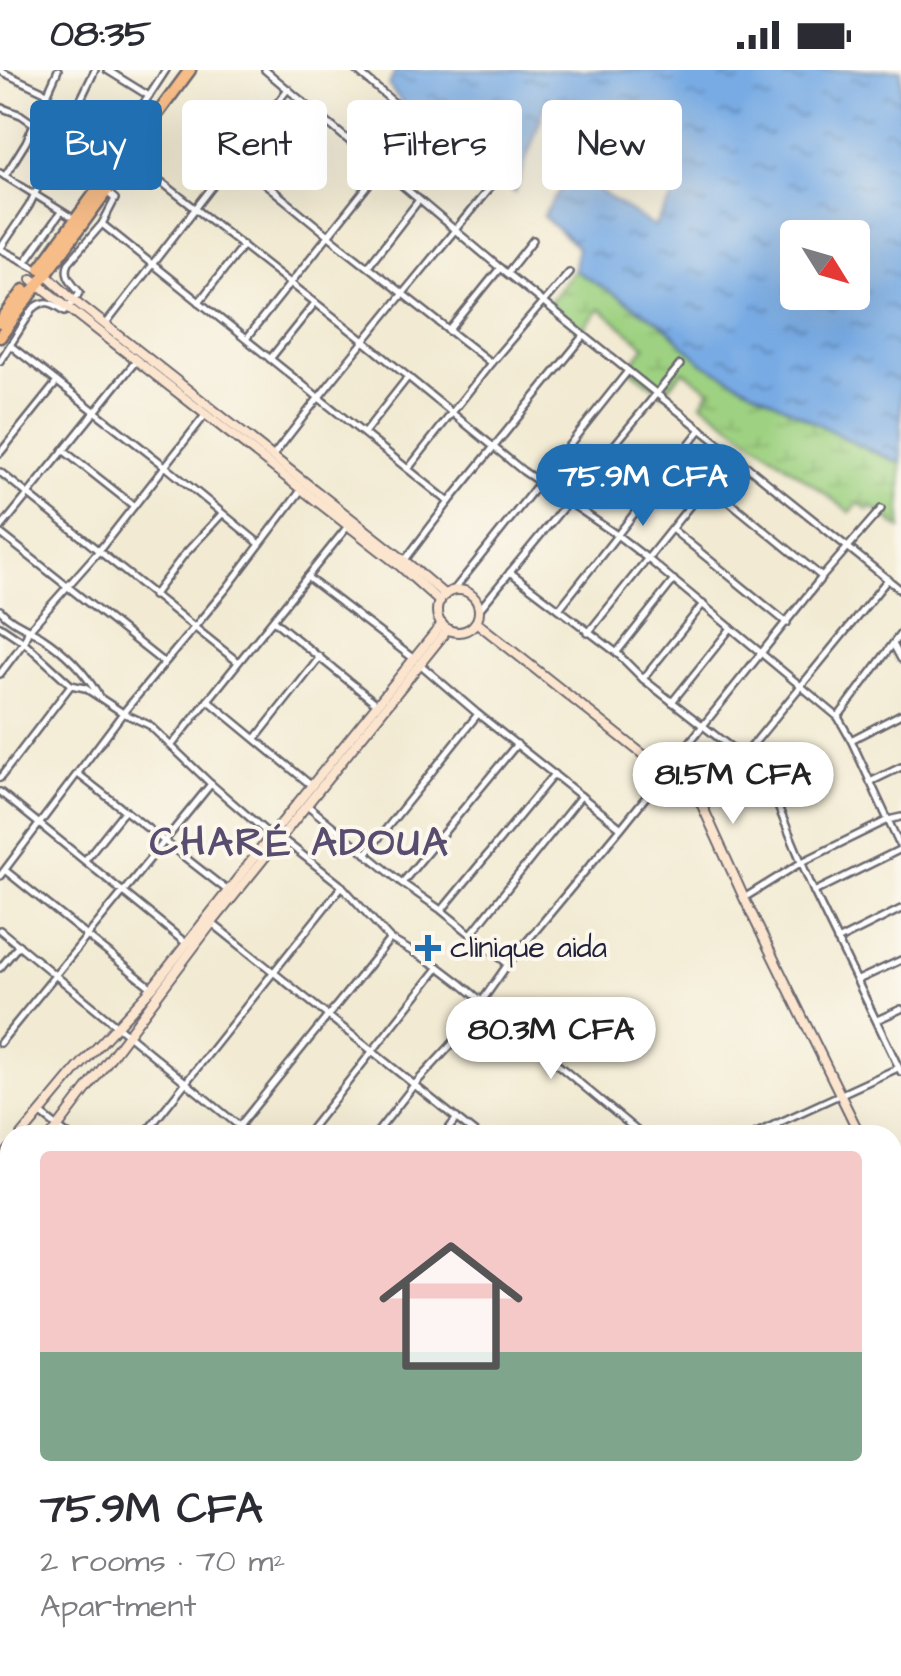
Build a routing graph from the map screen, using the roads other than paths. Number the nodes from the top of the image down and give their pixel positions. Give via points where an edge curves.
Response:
1 (0, 70) edge
2 (58, 70) edge
3 (95, 70) edge
4 (108, 70) edge
5 (166, 70) edge
6 (190, 70) edge
7 (266, 70) edge
8 (356, 70) edge
9 (288, 89) junction
10 (47, 93) junction
11 (149, 96) junction
12 (44, 100) edge
13 (80, 100) edge
14 (146, 100) edge
15 (280, 100) edge
16 (0, 107) edge
17 (162, 109) edge
18 (30, 121) edge
19 (30, 133) edge
20 (347, 139) edge
21 (2, 175) edge
22 (162, 182) edge
23 (37, 190) edge
24 (99, 190) edge
25 (211, 190) edge
26 (272, 190) edge
27 (365, 190) edge
28 (407, 190) edge
29 (106, 192) joint
30 (35, 194) junction
31 (419, 200) junction
32 (196, 209) junction
33 (60, 212) junction
34 (78, 222) junction
35 (102, 224) junction
36 (455, 231) junction
37 (94, 232) junction
38 (328, 236) junction
39 (533, 240) dead end
40 (243, 245) junction
41 (0, 249) edge
42 (24, 260) junction
43 (150, 264) junction
44 (368, 266) junction
45 (500, 268) junction
46 (569, 272) dead end
47 (507, 274) junction
48 (38, 276) junction
49 (291, 284) junction
50 (404, 294) junction
51 (315, 302) junction
52 (71, 303) junction
53 (198, 303) junction
54 (544, 303) junction
55 (0, 323) edge
56 (105, 325) junction
57 (449, 331) junction
58 (584, 336) junction
59 (0, 337) edge
60 (246, 340) junction
61 (364, 340) junction
62 (11, 346) junction
63 (270, 359) junction
64 (136, 360) junction
65 (0, 361) edge
66 (490, 363) junction
67 (680, 366) dead end
68 (628, 371) junction
69 (408, 378) junction
70 (57, 382) junction
71 (657, 394) junction
72 (318, 397) junction
73 (94, 412) junction
74 (451, 412) junction
75 (206, 414) junction
76 (701, 429) junction
77 (364, 433) junction
78 (495, 447) junction
79 (63, 450) junction
80 (0, 453) edge
81 (732, 453) junction
82 (273, 456) junction
83 (165, 466) junction
84 (408, 468) junction
85 (0, 472) edge
86 (540, 482) junction
87 (708, 484) junction
88 (302, 489) junction
89 (27, 494) junction
90 (569, 501) junction
91 (448, 502) junction
92 (134, 506) junction
93 (881, 509) dead end
94 (221, 515) junction
95 (348, 526) junction
96 (672, 529) junction
97 (0, 531) edge
98 (617, 535) junction
99 (260, 544) junction
100 (847, 546) junction
101 (98, 552) junction
102 (648, 559) junction
103 (405, 560) junction
104 (510, 572) junction
105 (307, 577) junction
106 (822, 577) junction
107 (888, 579) junction
108 (674, 580) junction
109 (69, 586) junction
110 (901, 590) edge
111 (153, 596) junction
112 (446, 596) junction
113 (703, 604) junction
114 (559, 608) junction
115 (0, 610) edge
116 (479, 610) junction
117 (273, 620) junction
118 (476, 622) junction
119 (786, 624) junction
120 (0, 626) edge
121 (445, 626) junction
122 (193, 627) junction
123 (732, 628) junction
124 (28, 631) junction
125 (901, 632) edge
126 (588, 633) junction
127 (24, 642) junction
128 (893, 644) junction
129 (617, 653) junction
130 (762, 653) junction
131 (320, 656) junction
132 (901, 658) edge
133 (238, 662) junction
134 (418, 662) junction
135 (164, 663) junction
136 (0, 674) edge
137 (643, 679) junction
138 (71, 684) junction
139 (800, 685) junction
140 (98, 695) junction
141 (208, 700) junction
142 (672, 702) junction
143 (377, 704) junction
144 (123, 713) junction
145 (478, 714) junction
146 (901, 714) edge
147 (838, 717) junction
148 (702, 726) junction
149 (256, 738) junction
150 (852, 740) junction
151 (517, 744) junction
152 (172, 745) junction
153 (743, 757) junction
154 (901, 767) edge
155 (664, 772) junction
156 (78, 774) junction
157 (554, 774) junction
158 (0, 778) edge
159 (870, 782) junction
160 (211, 784) junction
161 (312, 786) junction
162 (0, 792) edge
163 (581, 796) junction
164 (307, 805) junction
165 (125, 810) junction
166 (901, 816) edge
167 (888, 820) junction
168 (39, 824) junction
169 (621, 828) junction
170 (276, 837) junction
171 (165, 841) junction
172 (901, 848) edge
173 (366, 854) junction
174 (86, 860) junction
175 (802, 862) junction
176 (3, 873) edge
177 (402, 883) junction
178 (342, 886) junction
179 (123, 891) junction
180 (228, 891) junction
181 (814, 892) junction
182 (744, 898) junction
183 (901, 909) edge
184 (442, 910) junction
185 (212, 923) junction
186 (0, 930) edge
187 (471, 934) junction
188 (87, 935) junction
189 (390, 939) junction
190 (837, 941) junction
191 (187, 944) junction
192 (19, 945) junction
193 (901, 960) edge
194 (508, 964) junction
195 (440, 967) junction
196 (0, 968) edge
197 (275, 972) junction
198 (56, 974) junction
199 (858, 980) junction
200 (152, 988) junction
201 (482, 1001) junction
202 (901, 1009) edge
203 (328, 1016) junction
204 (876, 1020) junction
205 (118, 1024) junction
206 (128, 1034) junction
207 (0, 1043) edge
208 (373, 1050) junction
209 (900, 1069) edge
210 (186, 1083) junction
211 (414, 1085) junction
212 (840, 1095) junction
213 (40, 1113) junction
214 (457, 1118) junction
215 (776, 1122) junction
216 (30, 1125) edge
217 (50, 1125) edge
218 (60, 1125) edge
219 (152, 1125) edge
220 (238, 1125) edge
221 (240, 1125) edge
222 (314, 1125) edge
223 (383, 1125) edge
224 (452, 1125) edge
225 (465, 1125) edge
226 (630, 1125) edge
227 (770, 1125) edge
228 (777, 1125) edge
229 (855, 1125) edge

1 - 10 street
2 - 10 street
3 - 13 street
4 - 11 street
5 - 11 street
6 - 17 highway
7 - 9 street
8 - 36 street via 491,186
9 - 15 street
9 - 20 street
10 - 12 street
11 - 14 street
16 - 18 street
19 - 21 street
21 - 30 street
22 - 32 street
23 - 30 street
24 - 34 highway
25 - 32 street
26 - 38 street
27 - 38 street
28 - 31 street
29 - 34 highway
29 - 35 street via 115,199
30 - 33 street
30 - 41 street
31 - 36 street
31 - 44 street
32 - 40 street
32 - 43 street
33 - 34 street
33 - 42 street
34 - 37 street
34 - 48 highway
35 - 37 street
35 - 43 street
36 - 45 street
36 - 50 street
37 - 52 street via 66,269 80,292
38 - 44 street
38 - 49 street
39 - 47 street
40 - 49 street
40 - 53 street
41 - 42 street
42 - 48 street
42 - 48 street
43 - 53 street
43 - 56 street
44 - 50 street
45 - 47 street
45 - 57 street
46 - 54 street
47 - 54 street
48 - 52 street
48 - 55 highway
48 - 59 highway
49 - 51 street
49 - 60 street
50 - 57 street
50 - 61 street
51 - 61 street
51 - 63 street
52 - 56 street
52 - 62 street via 65,311 40,303
52 - 64 street
53 - 60 street
54 - 58 street
54 - 66 street
56 - 82 street
57 - 66 street
58 - 68 street
58 - 78 street
60 - 63 street
61 - 69 street
61 - 72 street
62 - 65 street
62 - 70 street
63 - 72 street
64 - 73 street
64 - 75 street
66 - 74 street
67 - 71 street
68 - 71 street
68 - 86 street
69 - 74 street
69 - 77 street
70 - 73 street
70 - 80 street
71 - 76 street
71 - 90 street
72 - 77 street
72 - 82 street
73 - 79 street
73 - 83 street
74 - 78 street
74 - 84 street
75 - 83 street
75 - 88 street
76 - 81 street
76 - 98 street
77 - 84 street
78 - 86 street
78 - 91 street
79 - 89 street
79 - 92 street
81 - 87 street
81 - 100 street
82 - 103 street
83 - 92 street
83 - 94 street
84 - 91 street
85 - 89 street
86 - 90 street
86 - 112 street
87 - 96 street
87 - 106 street
88 - 95 street
88 - 99 street
89 - 97 street
89 - 101 street
90 - 98 street
90 - 104 street
91 - 103 street
92 - 101 street
93 - 100 street
94 - 99 street
94 - 111 street
95 - 105 street
95 - 112 street
96 - 102 street
96 - 119 street
97 - 109 street
98 - 102 street
98 - 114 street
99 - 122 street
100 - 106 street
100 - 107 street
101 - 109 street
101 - 111 street
102 - 108 street
102 - 126 street
103 - 112 street
104 - 114 street
104 - 116 street
105 - 117 street
105 - 134 street
106 - 119 street
107 - 110 street
107 - 139 street
108 - 113 street
108 - 129 street
109 - 124 street
109 - 135 street
111 - 122 street
112 - 116 street via 465,592
112 - 121 street via 438,613
113 - 123 street
113 - 137 street
114 - 126 street
115 - 124 street
116 - 118 street
117 - 131 street
117 - 133 street
118 - 121 street via 457,632
118 - 155 street
119 - 130 street
120 - 127 street
121 - 134 street
122 - 133 street
122 - 135 street
123 - 130 street
123 - 142 street
124 - 127 street
124 - 140 street via 86,674
125 - 128 street
126 - 129 street
127 - 136 street
127 - 138 street
128 - 132 street
128 - 147 street
129 - 137 street
130 - 139 street
130 - 148 street
131 - 143 street
131 - 149 street
133 - 141 street
134 - 143 street
134 - 145 street
134 - 164 street
135 - 144 street
137 - 142 street
138 - 140 street
138 - 158 street
139 - 147 street
139 - 153 street
140 - 144 street
141 - 149 street
141 - 152 street
142 - 148 street
143 - 161 street
144 - 152 street
144 - 156 street
145 - 151 street
145 - 173 street
146 - 150 street
147 - 150 street
148 - 153 street
148 - 155 street
149 - 161 street
150 - 159 street
151 - 157 street
151 - 177 street
152 - 160 street
153 - 175 street via 766,778
154 - 159 street
155 - 169 street
155 - 182 street via 701,803
156 - 165 street
156 - 168 street
157 - 163 street
157 - 184 street
159 - 167 street
160 - 170 street
160 - 171 street
161 - 170 street
162 - 168 street
163 - 169 street
163 - 187 street
164 - 170 street
164 - 173 street
165 - 171 street
165 - 174 street
166 - 167 street
167 - 172 street
167 - 175 street
168 - 174 street
168 - 176 street
169 - 194 street
170 - 178 street
170 - 180 street
170 - 185 street
171 - 179 street
171 - 180 street
172 - 181 street
173 - 177 street
174 - 179 street
175 - 181 street
175 - 182 street
176 - 188 street
177 - 184 street
178 - 189 street
178 - 197 street
179 - 188 street
179 - 191 street
180 - 191 street
181 - 190 street
182 - 212 street
183 - 190 street
184 - 187 street
185 - 197 street
185 - 206 street
186 - 192 street
187 - 194 street
188 - 198 street
188 - 200 street
189 - 195 street
189 - 203 street
190 - 199 street
191 - 200 street
192 - 196 street
192 - 198 street
193 - 199 street
194 - 201 street
195 - 201 street
195 - 208 street
197 - 203 street
197 - 210 street
198 - 205 street
198 - 207 street
199 - 204 street
200 - 205 street
201 - 211 street
201 - 226 street
202 - 204 street
203 - 208 street
203 - 221 street
204 - 209 street
205 - 206 street
205 - 213 street
206 - 210 street
206 - 218 street
208 - 211 street
208 - 222 street
209 - 212 street
210 - 219 street
210 - 220 street
211 - 214 street
211 - 223 street
212 - 215 street
212 - 229 street
213 - 216 street
213 - 217 street
214 - 224 street
214 - 225 street
215 - 227 street
215 - 228 street

